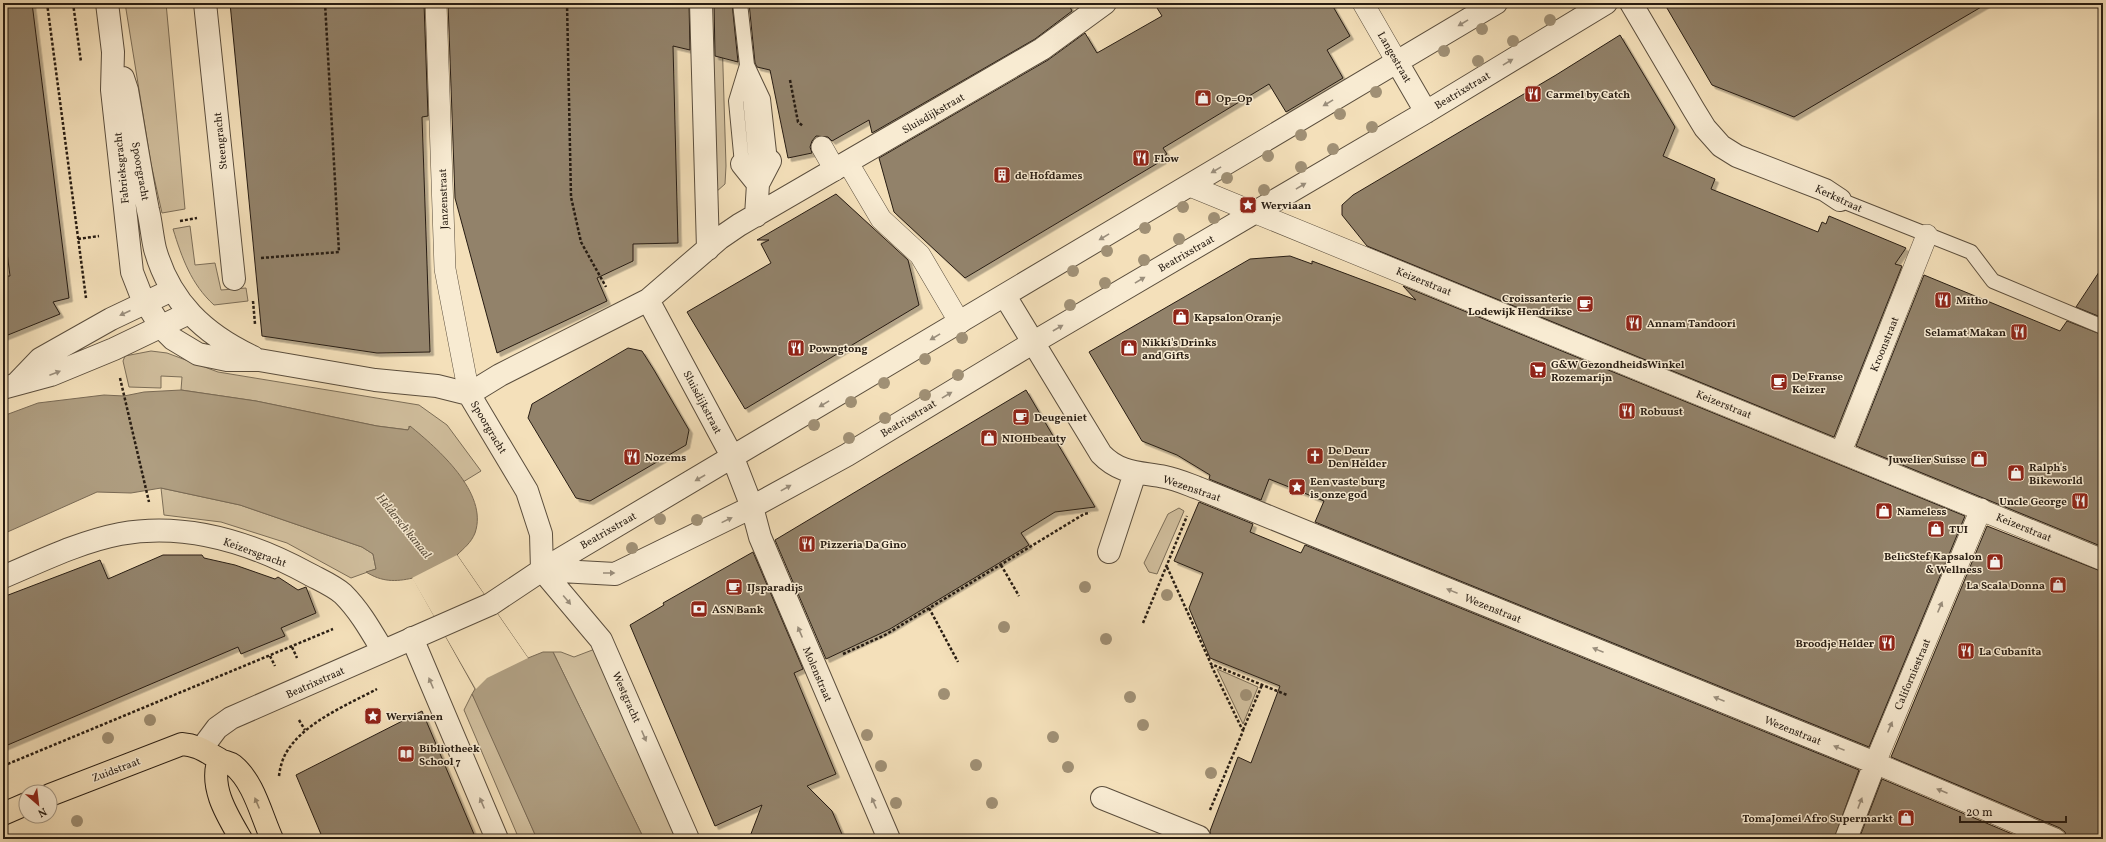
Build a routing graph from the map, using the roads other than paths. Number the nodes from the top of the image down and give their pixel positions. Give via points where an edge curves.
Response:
1 (107, 3) edge
2 (205, 3) edge
3 (436, 3) edge
4 (701, 3) edge
5 (740, 3) edge
6 (1106, 3) edge
7 (1363, 3) edge
8 (1496, 3) edge
9 (1606, 3) edge
10 (1631, 3) edge
11 (113, 52) junction
12 (1397, 62) junction
13 (747, 65) junction
14 (1426, 112) junction
15 (822, 147) dead end
16 (756, 163) junction
17 (842, 167) junction
18 (1190, 186) junction
19 (1840, 200) joint
20 (1256, 212) junction
21 (756, 216) junction
22 (1927, 235) junction
23 (708, 249) junction
24 (233, 271) road end
25 (172, 290) junction
26 (1005, 296) junction
27 (648, 300) junction
28 (146, 304) junction
29 (189, 313) junction
30 (960, 322) junction
31 (161, 326) junction
32 (2103, 327) edge
33 (1034, 342) junction
34 (259, 360) junction
35 (10, 385) edge
36 (469, 394) junction
37 (1841, 452) junction
38 (733, 458) junction
39 (1135, 473) junction
40 (752, 507) junction
41 (1981, 510) junction
42 (1109, 552) dead end
43 (2103, 560) edge
44 (542, 570) junction
45 (3, 577) edge
46 (412, 638) junction
47 (383, 651) junction
48 (201, 750) junction
49 (1875, 763) junction
50 (58, 793) edge
51 (1102, 798) dead end
52 (18, 807) edge
53 (3, 814) edge
54 (1201, 838) edge
55 (241, 839) edge
56 (272, 839) edge
57 (497, 839) edge
58 (688, 839) edge
59 (889, 839) edge
60 (1846, 839) edge
61 (2056, 839) edge

1 - 11 street, Fabrieksgracht
2 - 24 street, Steengracht
3 - 36 street, Janzenstraat via 445,269
4 - 23 street
5 - 13 lane
6 - 17 street, Sluisdijkstraat via 1042,49
7 - 12 street, Langestraat
8 -> 12 street, Beatrixstraat
14 -> 9 street, Beatrixstraat
10 - 19 street, Kerkstraat via 1705,128 1721,146 1737,156 1825,190
11 - 25 street, Spoorgracht via 127,90 155,247
11 - 28 street, Fabrieksgracht via 112,90 132,272
12 - 14 street, Langestraat
12 -> 18 street, Beatrixstraat
13 - 16 lane via 763,99
13 - 16 lane via 736,101
20 -> 14 street, Beatrixstraat
15 - 17 street
16 - 21 street
17 - 21 street, Sluisdijkstraat
17 - 30 street via 881,220 920,255
18 - 20 street
18 -> 26 street, Beatrixstraat
19 - 22 lane, Kerkstraat
33 -> 20 street, Beatrixstraat
20 - 37 street, Keizerstraat
21 - 23 street, Sluisdijkstraat via 720,238
22 - 32 lane, Kerkstraat via 1971,252 1993,281
22 - 37 street, Kroonstraat
23 - 27 street, Sluisdijkstraat
25 - 28 street
25 - 29 street, Spoorgracht
26 - 30 street, Beatrixstraat
26 - 33 street, Wezenstraat
27 - 36 street, Sluisdijkstraat via 500,375
27 - 38 street, Sluisdijkstraat
28 - 31 street, Fabrieksgracht
28 -> 35 street via 40,359
29 - 31 street
29 - 34 street, Spoorgracht via 229,346
30 -> 38 street, Beatrixstraat
31 - 34 street, Spoorgracht via 173,339 198,354 227,360
35 -> 31 street via 51,375
33 - 39 street, Wezenstraat via 1101,454 1110,463
40 -> 33 street, Beatrixstraat via 847,455
34 - 36 street, Spoorgracht via 375,380 437,386
36 - 44 street, Spoorgracht via 527,491 541,534
37 - 41 street, Keizerstraat
38 - 40 street, Sluisdijkstraat
38 -> 44 street, Beatrixstraat
39 - 42 street
49 -> 39 street, Wezenstraat via 1198,488 1167,477
44 -> 40 street, Beatrixstraat via 615,574
59 -> 40 street, Molenstraat via 760,537
41 - 43 street, Keizerstraat
49 -> 41 street, Californiestraat
44 - 46 street, Beatrixstraat via 491,604
44 -> 58 street, Westgracht via 601,640
45 - 47 street, Keizersgracht via 86,542 120,534 155,530 204,535 239,544 292,565 342,593 362,616
46 - 47 street, Beatrixstraat
57 -> 46 street
47 - 48 street, Beatrixstraat via 231,718 217,728
48 - 50 main road, Zuidstraat
48 - 55 main road via 215,770 216,786
56 -> 48 main road via 243,776 232,764
60 -> 49 street, Californiestraat
61 -> 49 street, Wezenstraat
51 - 54 street
52 - 53 main road

